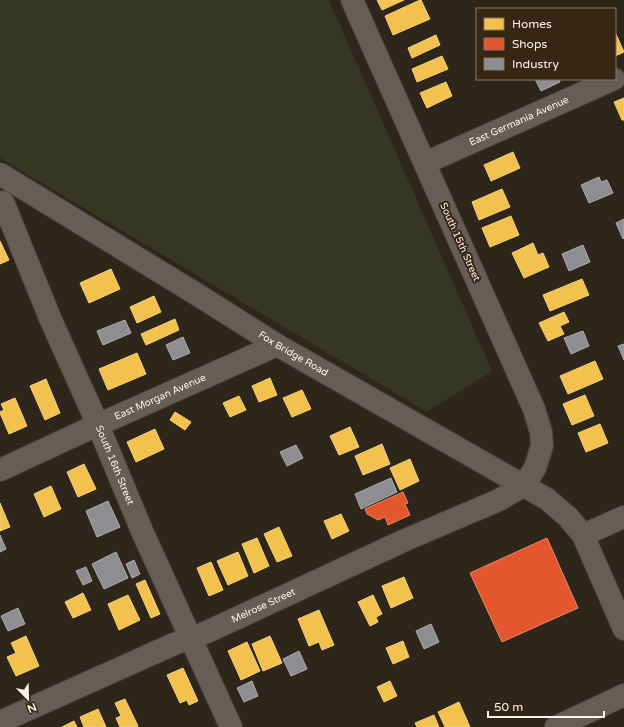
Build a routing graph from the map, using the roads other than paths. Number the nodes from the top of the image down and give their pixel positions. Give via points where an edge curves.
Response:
1 (352, 0) edge
2 (613, 80) edge
3 (425, 163) junction
4 (8, 179) edge
5 (2, 203) edge
6 (277, 345) junction
7 (98, 425) junction
8 (0, 470) edge
9 (524, 485) junction
10 (624, 517) edge
11 (583, 535) junction
12 (624, 629) edge
13 (191, 638) junction
14 (624, 696) edge
15 (0, 722) edge
16 (230, 727) edge
17 (556, 727) edge

1 - 3 street, South 15th Street
2 - 3 street, East Germania Avenue
3 - 9 street, South 15th Street via 534,409 542,446 535,468
4 - 5 street
4 - 6 street, Fox Bridge Road
5 - 7 street, South 16th Street
6 - 7 street, East Morgan Avenue
6 - 9 street, Fox Bridge Road
7 - 8 street, East Morgan Avenue
7 - 13 street, South 16th Street via 142,531
9 - 11 street, Fox Bridge Road via 546,498 568,517
9 - 13 street, Melrose Street via 498,500
10 - 11 street
11 - 12 street
13 - 15 street, Melrose Street
13 - 16 street, South 16th Street
14 - 17 street

